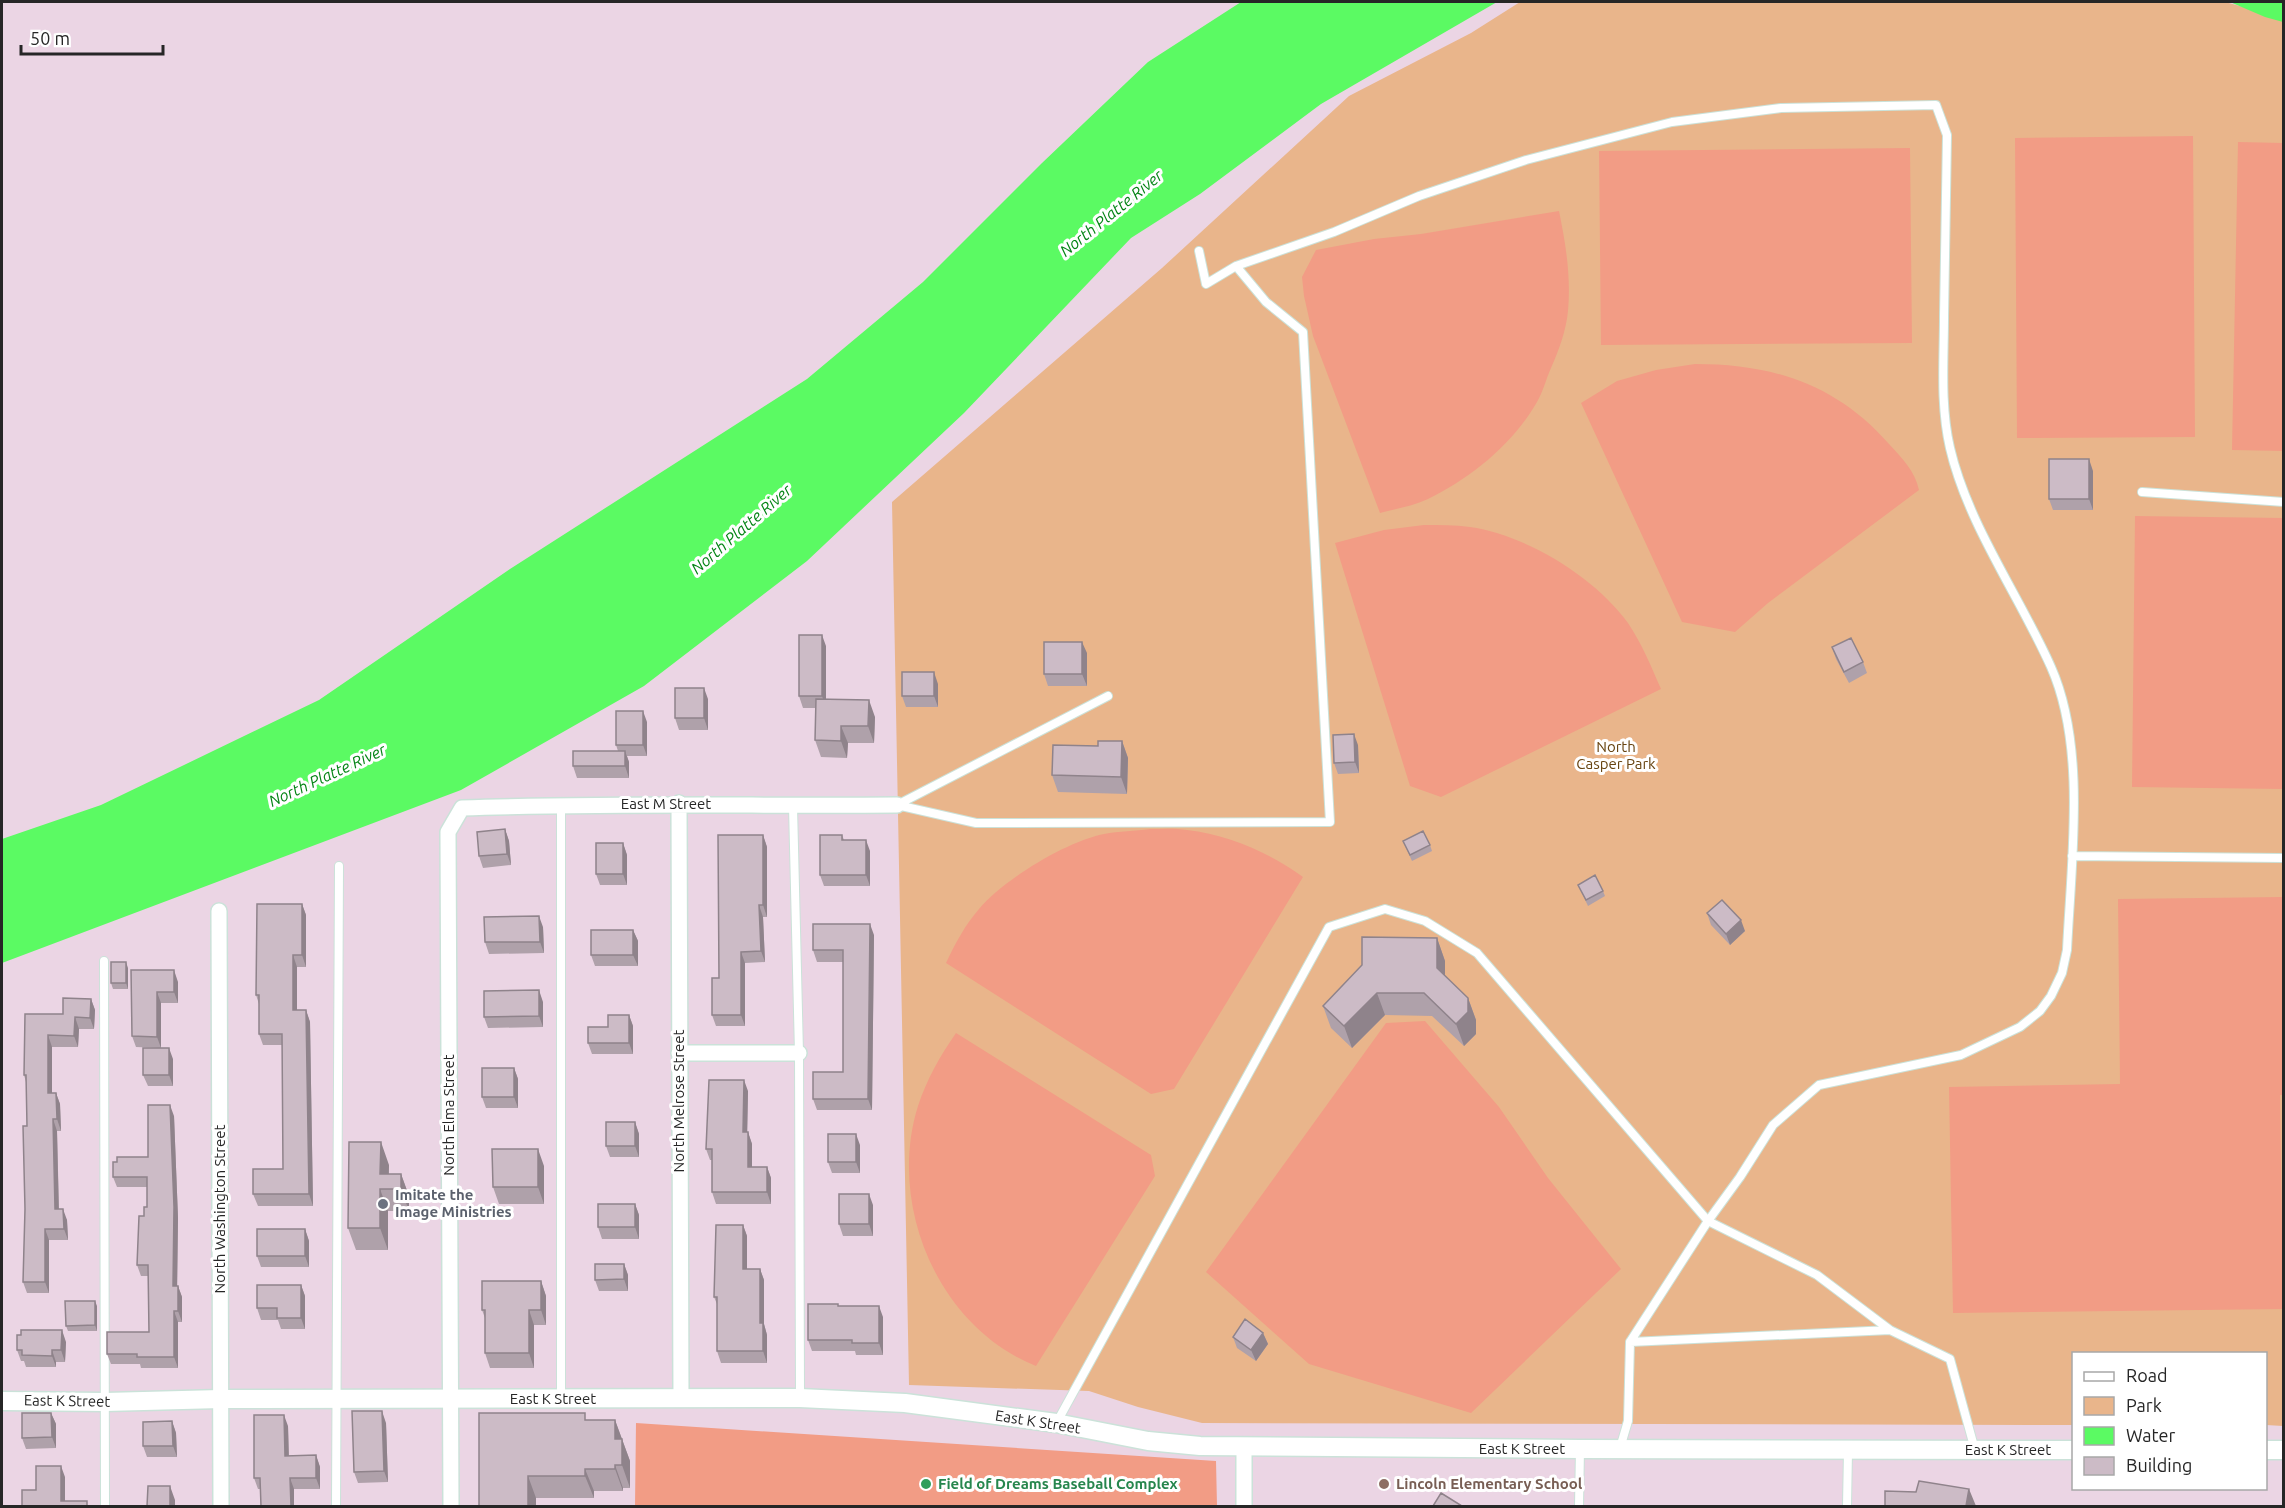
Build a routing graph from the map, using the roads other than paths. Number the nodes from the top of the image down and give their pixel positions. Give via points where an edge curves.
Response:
1 (1199, 251) dead end
2 (1236, 266) junction
3 (2142, 492) dead end
4 (2283, 502) edge
5 (1108, 696) dead end
6 (680, 803) junction
7 (561, 804) junction
8 (897, 805) junction
9 (793, 806) junction
10 (448, 832) joint
11 (2072, 856) junction
12 (2283, 858) edge
13 (339, 866) dead end
14 (219, 911) dead end
15 (104, 961) dead end
16 (679, 1053) junction
17 (799, 1053) junction
18 (1708, 1221) junction
19 (1890, 1330) junction
20 (1630, 1342) junction
21 (561, 1398) junction
22 (681, 1398) junction
23 (801, 1398) junction
24 (221, 1399) junction
25 (336, 1399) junction
26 (451, 1399) junction
27 (2, 1401) edge
28 (105, 1402) junction
29 (1056, 1423) junction
30 (1244, 1447) junction
31 (1580, 1449) junction
32 (1620, 1449) junction
33 (1848, 1450) junction
34 (1976, 1450) junction
35 (2072, 1450) edge
36 (2267, 1450) edge
37 (2283, 1450) edge
38 (105, 1506) edge
39 (221, 1506) edge
40 (336, 1506) edge
41 (451, 1506) edge
42 (1244, 1506) edge
43 (1579, 1506) edge
44 (1847, 1506) edge

1 - 2 lane via 1206,284
2 - 8 lane via 1266,302 1303,332 1330,822 976,823
2 - 11 lane via 1526,160 1672,122 1781,108 1936,105 1947,135 1943,392 1950,448 1979,524 2051,668 2063,705 2071,751
3 - 4 lane
5 - 8 lane
6 - 7 street, East M Street
6 - 9 street, East M Street
6 - 16 street, North Melrose Street
7 - 10 street, East M Street via 462,808
7 - 21 lane
8 - 9 street, East M Street
9 - 17 lane
10 - 26 street, North Elma Street
11 - 12 lane
11 - 18 lane via 2067,950 2062,973 2040,1011 2020,1027 1961,1055 1819,1085 1773,1125
13 - 25 lane
14 - 24 street, North Washington Street
15 - 28 lane
16 - 17 street
16 - 22 street, North Melrose Street
17 - 23 lane
18 - 19 lane via 1817,1275
18 - 20 lane
18 - 29 lane via 1477,953 1425,921 1385,909 1329,927
19 - 20 lane
19 - 34 lane via 1950,1359
20 - 32 lane via 1628,1421
21 - 22 street, East K Street
21 - 26 street, East K Street
22 - 23 street, East K Street
23 - 29 street, East K Street via 905,1403
24 - 25 street, East K Street
24 - 28 street, East K Street
24 - 39 street, North Washington Street
25 - 26 street, East K Street
25 - 40 lane
26 - 41 street, North Elma Street
27 - 28 street, East K Street
28 - 38 lane
29 - 30 street, East K Street via 1148,1442
30 - 31 street, East K Street
30 - 42 street
31 - 32 street, East K Street
31 - 43 lane
32 - 33 street, East K Street
33 - 34 street, East K Street
33 - 44 lane
34 - 35 street, East K Street
36 - 37 street

